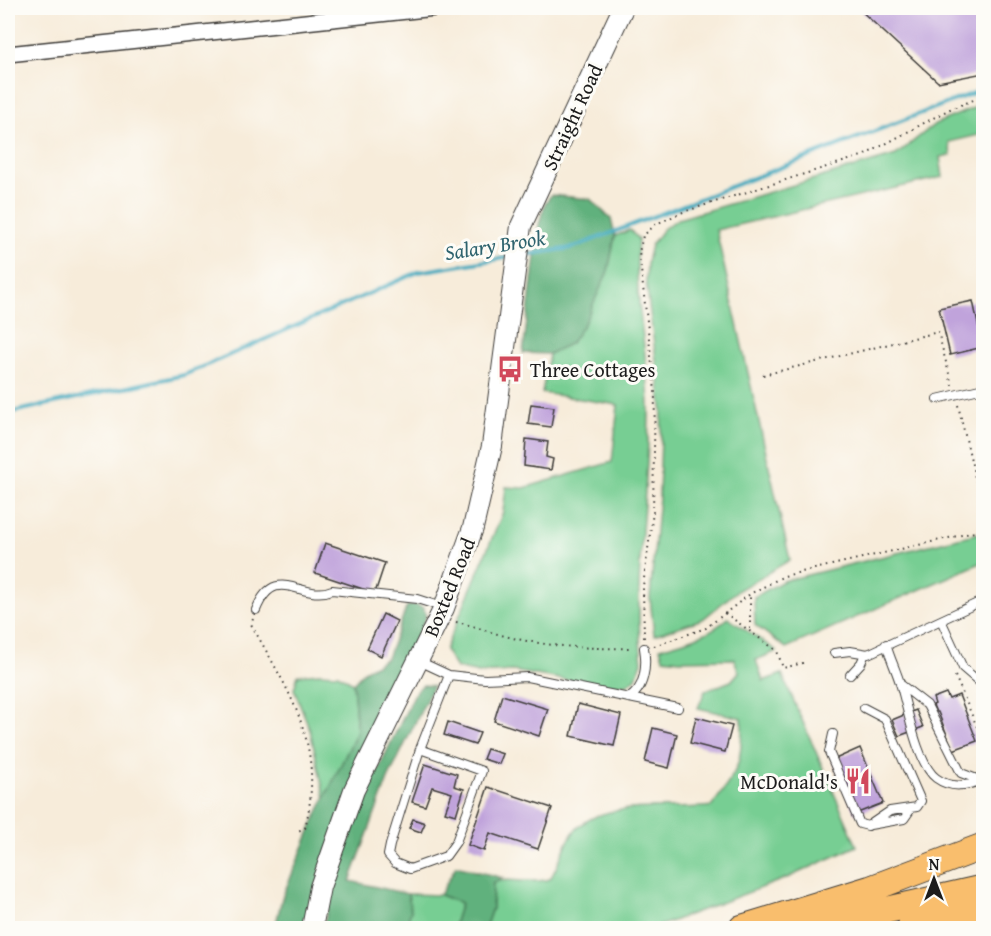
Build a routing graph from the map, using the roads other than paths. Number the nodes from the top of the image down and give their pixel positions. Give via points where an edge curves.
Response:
1 (435, 8) edge
2 (623, 8) edge
3 (8, 54) edge
4 (521, 226) joint
5 (984, 388) edge
6 (937, 399) dead end
7 (984, 600) edge
8 (444, 608) junction
9 (256, 610) road end
10 (941, 620) junction
11 (885, 644) junction
12 (644, 648) road end
13 (834, 653) dead end
14 (866, 654) junction
15 (417, 661) junction
16 (449, 675) junction
17 (850, 675) dead end
18 (977, 678) junction
19 (900, 684) junction
20 (984, 686) edge
21 (984, 692) edge
22 (628, 698) junction
23 (678, 708) dead end
24 (864, 708) dead end
25 (833, 734) dead end
26 (420, 749) junction
27 (983, 780) edge
28 (911, 809) junction
29 (868, 826) junction
30 (984, 846) edge
31 (984, 888) edge
32 (984, 913) edge
33 (312, 928) edge
34 (742, 928) edge
35 (808, 928) edge
36 (910, 928) edge

1 - 3 street
2 - 4 street, Straight Road
4 - 8 street, Boxted Road via 492,446 473,528
5 - 6 lane
7 - 10 lane
8 - 9 lane via 417,599 332,590 322,594 277,585 265,593
8 - 15 street, Boxted Road
10 - 11 lane
10 - 18 lane via 963,668
11 - 14 lane
11 - 19 lane
12 - 22 lane via 645,671 637,690
13 - 14 lane
14 - 17 lane
15 - 16 lane
15 - 33 street, Boxted Road via 354,790 320,887
16 - 22 lane via 485,679 527,677
16 - 26 lane
18 - 20 lane
18 - 21 lane
19 - 27 lane via 927,705 961,773
19 - 27 lane via 928,770 950,785 965,786
22 - 23 lane
24 - 28 lane via 885,719 921,801
25 - 29 lane via 829,752 855,817
26 - 26 lane via 482,771 456,842 446,856 410,868 395,863 388,855
28 - 29 lane via 890,811
28 - 29 lane via 904,819
30 - 34 highway via 870,889
31 - 35 highway
32 - 36 highway

